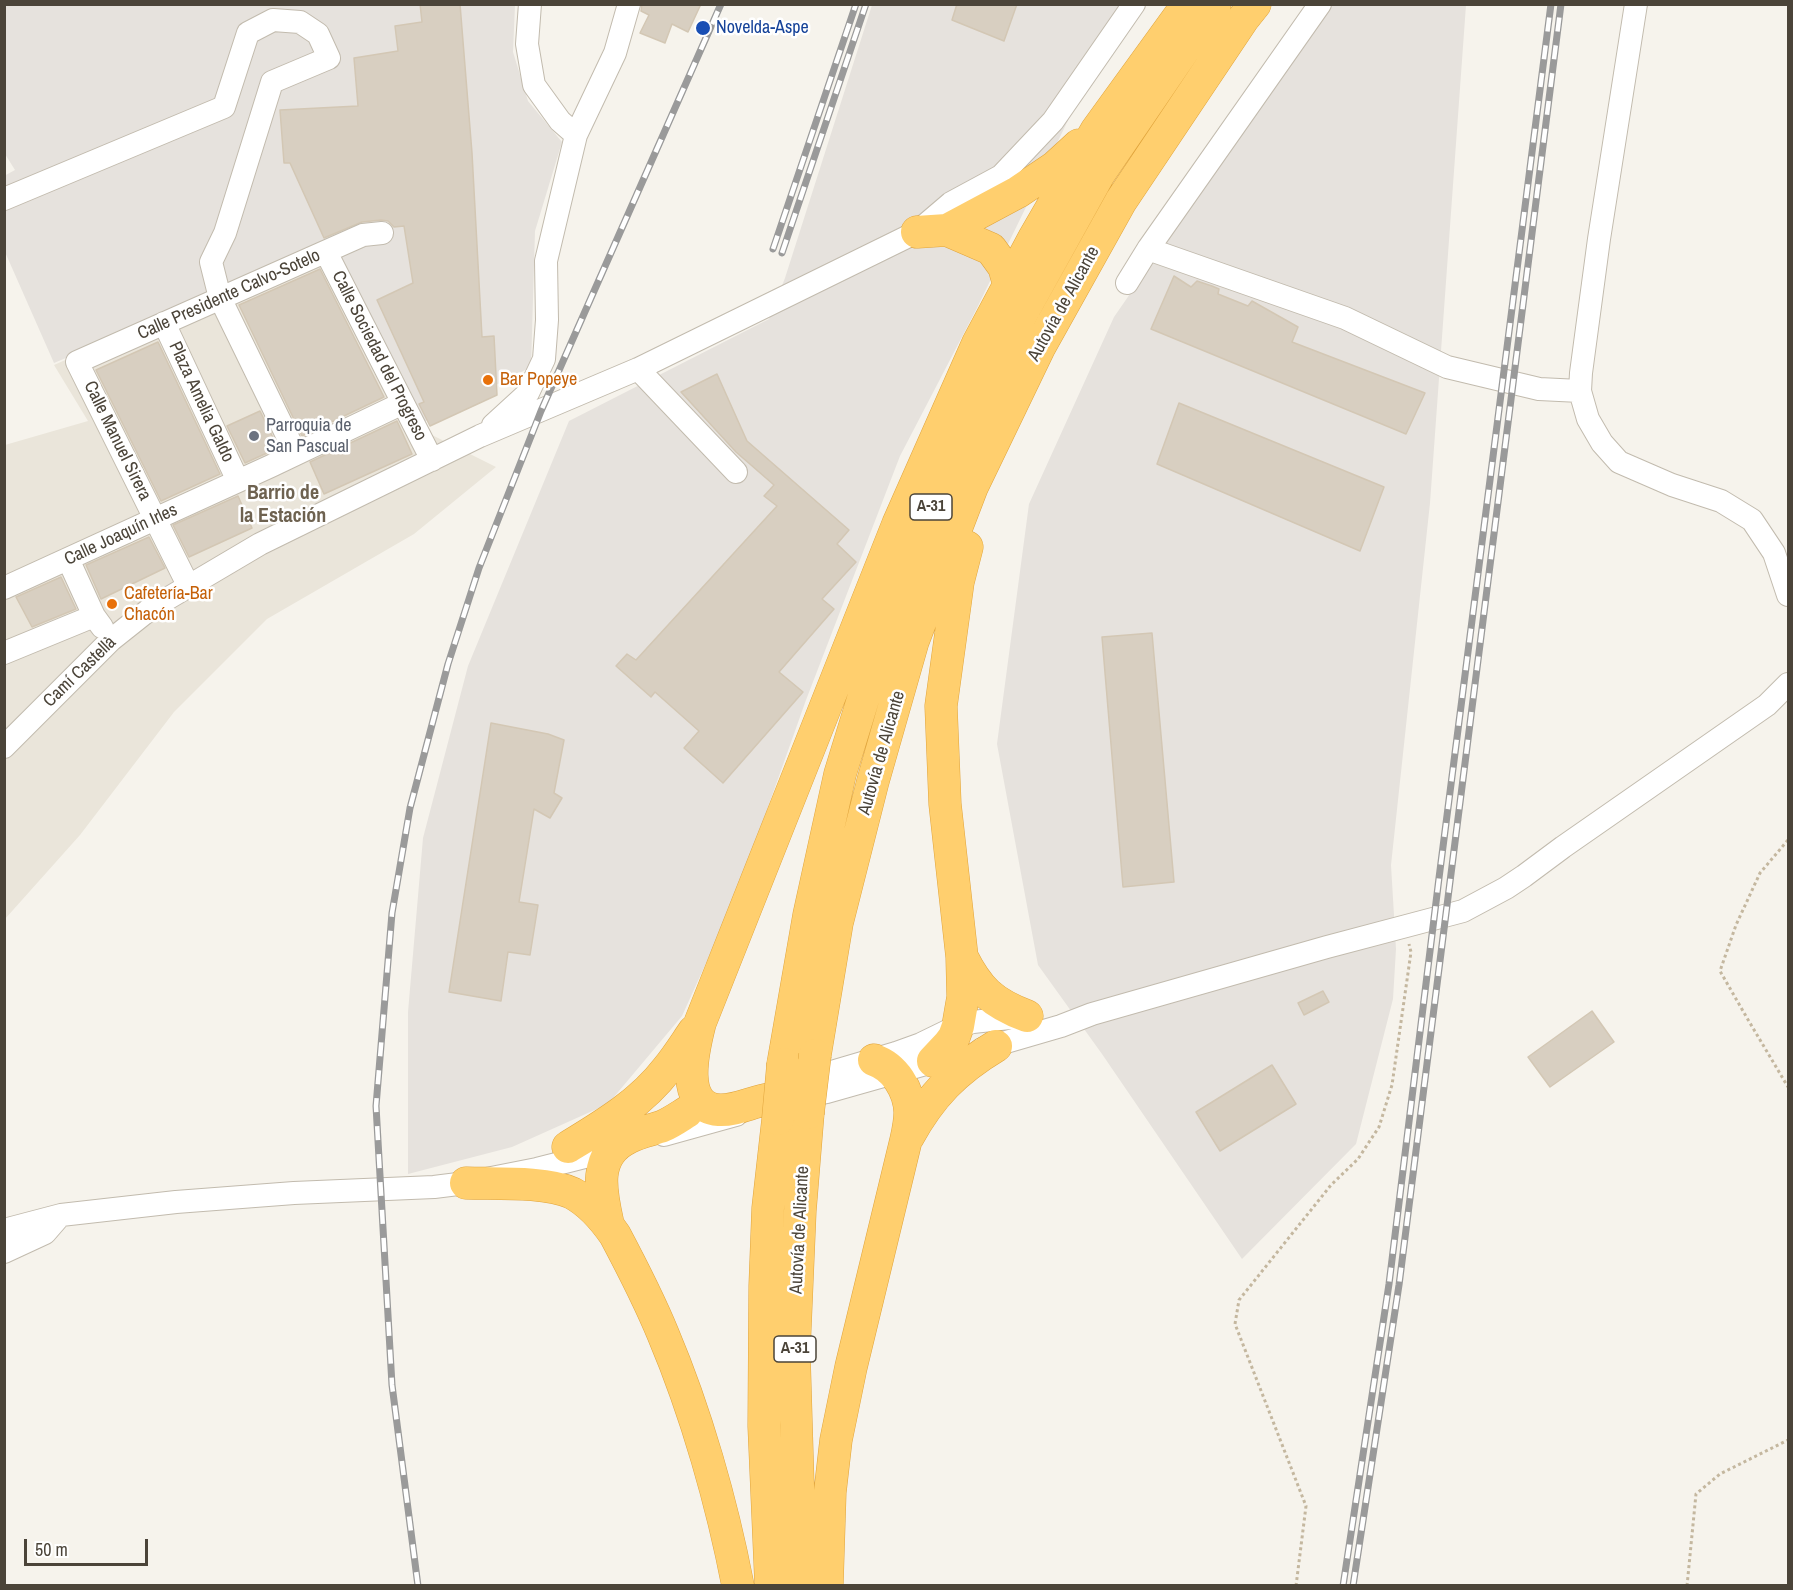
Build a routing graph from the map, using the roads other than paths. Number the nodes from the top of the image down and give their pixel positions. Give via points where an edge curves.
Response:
1 (530, 4) edge
2 (629, 4) edge
3 (1134, 4) edge
4 (1188, 4) edge
5 (1215, 4) edge
6 (1255, 4) edge
7 (1320, 4) edge
8 (1636, 4) edge
9 (1096, 131) junction
10 (576, 135) junction
11 (4, 199) edge
12 (932, 231) junction
13 (382, 233) dead end
14 (1148, 249) junction
15 (326, 252) junction
16 (1127, 283) dead end
17 (1009, 285) junction
18 (220, 298) junction
19 (164, 323) junction
20 (77, 362) joint
21 (638, 369) junction
22 (1580, 392) junction
23 (403, 403) junction
24 (480, 436) junction
25 (296, 454) junction
26 (432, 460) junction
27 (736, 472) dead end
28 (238, 481) junction
29 (972, 487) junction
30 (156, 519) junction
31 (1781, 548) edge
32 (68, 559) junction
33 (188, 585) junction
34 (4, 588) edge
35 (1788, 595) edge
36 (94, 616) junction
37 (111, 640) junction
38 (4, 653) edge
39 (1788, 684) edge
40 (4, 747) edge
41 (962, 957) junction
42 (1092, 1014) junction
43 (1026, 1016) junction
44 (700, 1023) junction
45 (958, 1026) junction
46 (996, 1046) junction
47 (933, 1062) junction
48 (883, 1066) junction
49 (698, 1110) junction
50 (792, 1110) junction
51 (906, 1140) junction
52 (568, 1147) junction
53 (611, 1151) junction
54 (497, 1176) junction
55 (466, 1183) junction
56 (61, 1215) junction
57 (608, 1224) junction
58 (4, 1230) edge
59 (4, 1252) edge
60 (738, 1586) edge
61 (771, 1586) edge
62 (801, 1586) edge
63 (827, 1586) edge

1 - 10 street via 526,44 534,85 560,121
2 - 10 street via 615,53
3 - 12 street via 1053,121 1001,176 951,203
4 - 9 highway
5 - 50 highway, Autovía de Alicante / A-31, bridge via 1099,174 1013,329 935,496 884,631 840,774 808,915 783,1064
6 - 29 highway, Autovía de Alicante / A-31 via 1121,201 1039,348
7 - 14 street
8 - 22 street via 1599,239
9 - 12 highway via 1055,167 1018,192
9 - 17 highway
10 - 24 street via 546,261 544,359 528,393
11 - 18 street via 224,107 248,33 273,20 300,22 318,34 329,58 272,82 225,233 211,262
12 - 17 highway via 991,249 1004,267
12 - 21 street
13 - 15 street, Calle Presidente Calvo-Sotelo via 363,235
14 - 16 street
14 - 22 street via 1345,318 1447,368 1539,389
15 - 18 street, Calle Presidente Calvo-Sotelo
15 - 23 street, Calle Sociedad del Progreso
17 - 44 highway via 978,342 898,524
18 - 19 street, Calle Presidente Calvo-Sotelo
18 - 25 street
19 - 20 street, Calle Presidente Calvo-Sotelo
19 - 28 street, Plaza Amelia Galdo
20 - 30 street, Calle Manuel Sirera
21 - 24 street
21 - 27 street
22 - 31 street via 1588,419 1619,462 1721,501 1752,520
23 - 25 street, Calle Joaquín Irles
23 - 26 street, Calle Sociedad del Progreso
24 - 26 street, Camí Castellà
25 - 28 street, Calle Joaquín Irles
26 - 33 street, Camí Castellà via 260,544
28 - 30 street, Calle Joaquín Irles
29 - 41 highway via 974,520 958,582 941,706 945,804
29 - 50 highway, Autovía de Alicante / A-31, bridge via 913,641 837,922 815,1056
30 - 32 street, Calle Joaquín Irles
30 - 33 street, Calle Manuel Sirera
31 - 35 street
32 - 34 street, Calle Joaquín Irles
32 - 36 street
33 - 37 street, Camí Castellà
36 - 37 street
36 - 38 street
37 - 40 street, Camí Castellà
39 - 42 street via 1767,705 1506,888 1463,911
41 - 43 highway via 983,991 1002,1006
41 - 45 highway via 963,998
42 - 43 street
42 - 46 street
43 - 45 street
44 - 49 highway via 691,1062 692,1080 700,1101
44 - 52 highway via 647,1091
45 - 47 highway
45 - 48 street
46 - 47 street
46 - 51 highway via 949,1081
47 - 48 street
48 - 49 street
48 - 50 street
48 - 51 highway via 900,1080 909,1104
49 - 50 highway via 720,1110 764,1100
49 - 52 street
49 - 53 highway via 629,1137
50 - 53 street
50 - 61 highway, Autovía de Alicante / A-31 via 768,1208 764,1426
50 - 62 highway, Autovía de Alicante / A-31 via 800,1211 794,1352
51 - 63 highway via 836,1440
52 - 54 street
53 - 54 street
53 - 57 highway via 601,1186
54 - 55 street
55 - 56 street via 176,1202
55 - 57 highway via 554,1188 582,1200
56 - 58 street
56 - 59 street via 45,1233
57 - 60 highway via 663,1334 692,1410 729,1537

